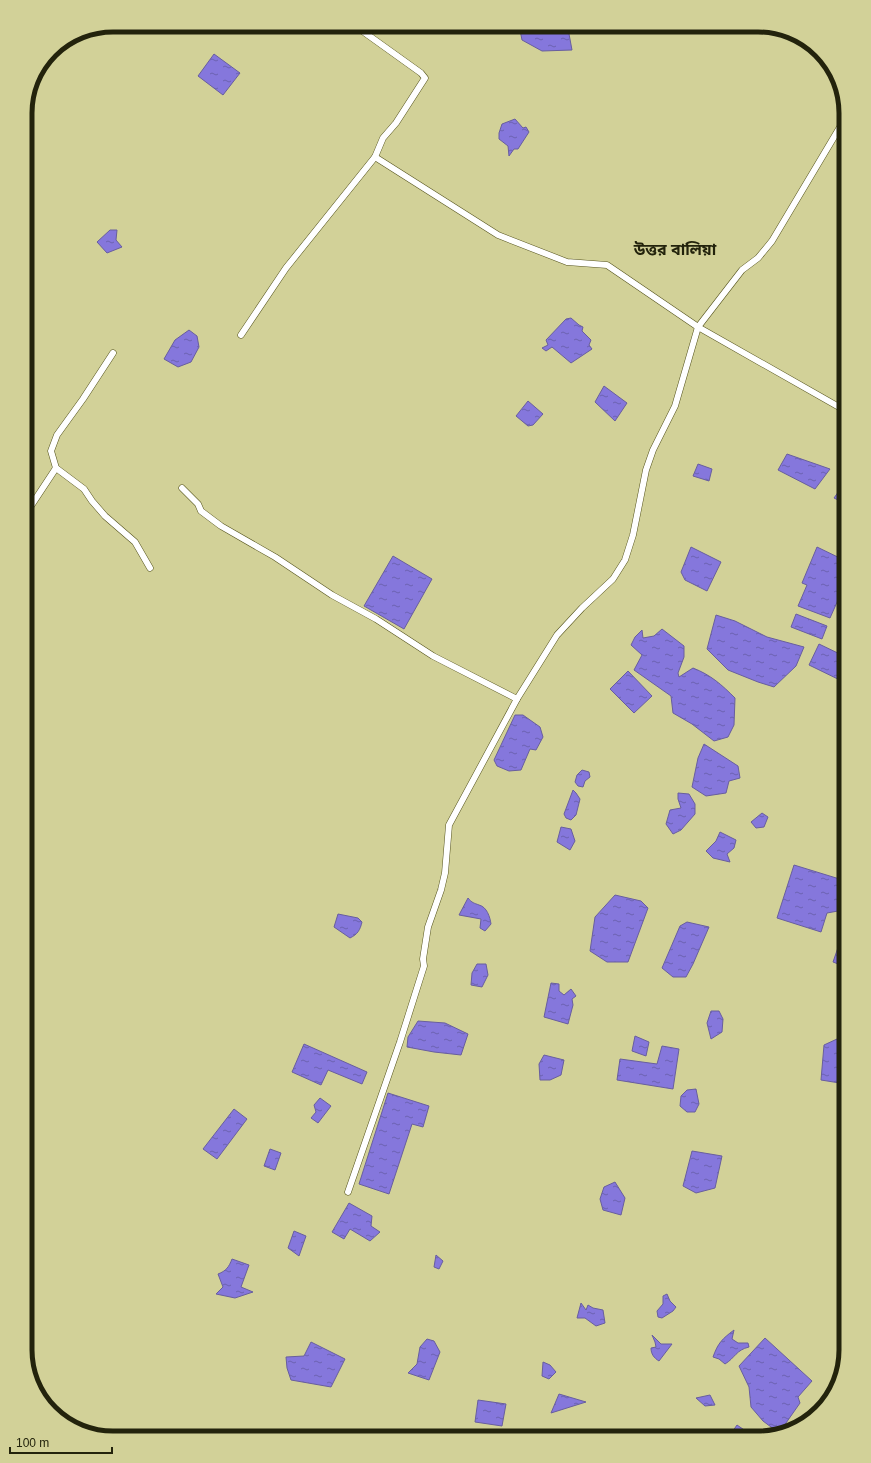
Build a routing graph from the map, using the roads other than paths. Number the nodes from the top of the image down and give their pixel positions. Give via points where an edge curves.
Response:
1 (364, 32) edge
2 (839, 129) edge
3 (375, 157) junction
4 (698, 327) junction
5 (241, 335) dead end
6 (113, 353) dead end
7 (839, 407) edge
8 (56, 468) junction
9 (182, 488) dead end
10 (32, 504) edge
11 (150, 568) dead end
12 (517, 699) junction
13 (348, 1192) dead end

1 - 3 street via 425,78 396,123 383,138
2 - 4 street via 772,241 758,258 742,270
3 - 4 street via 491,232 567,262 607,266
3 - 5 street via 286,268
4 - 7 street
4 - 12 street via 674,406 646,470 633,535 625,560 613,578 557,635
6 - 8 street via 57,435 51,451
8 - 10 street
8 - 11 street via 84,489 105,516 135,542
9 - 12 street via 198,504 201,511 221,526 433,656
12 - 13 street via 449,825 445,873 428,928 424,966

